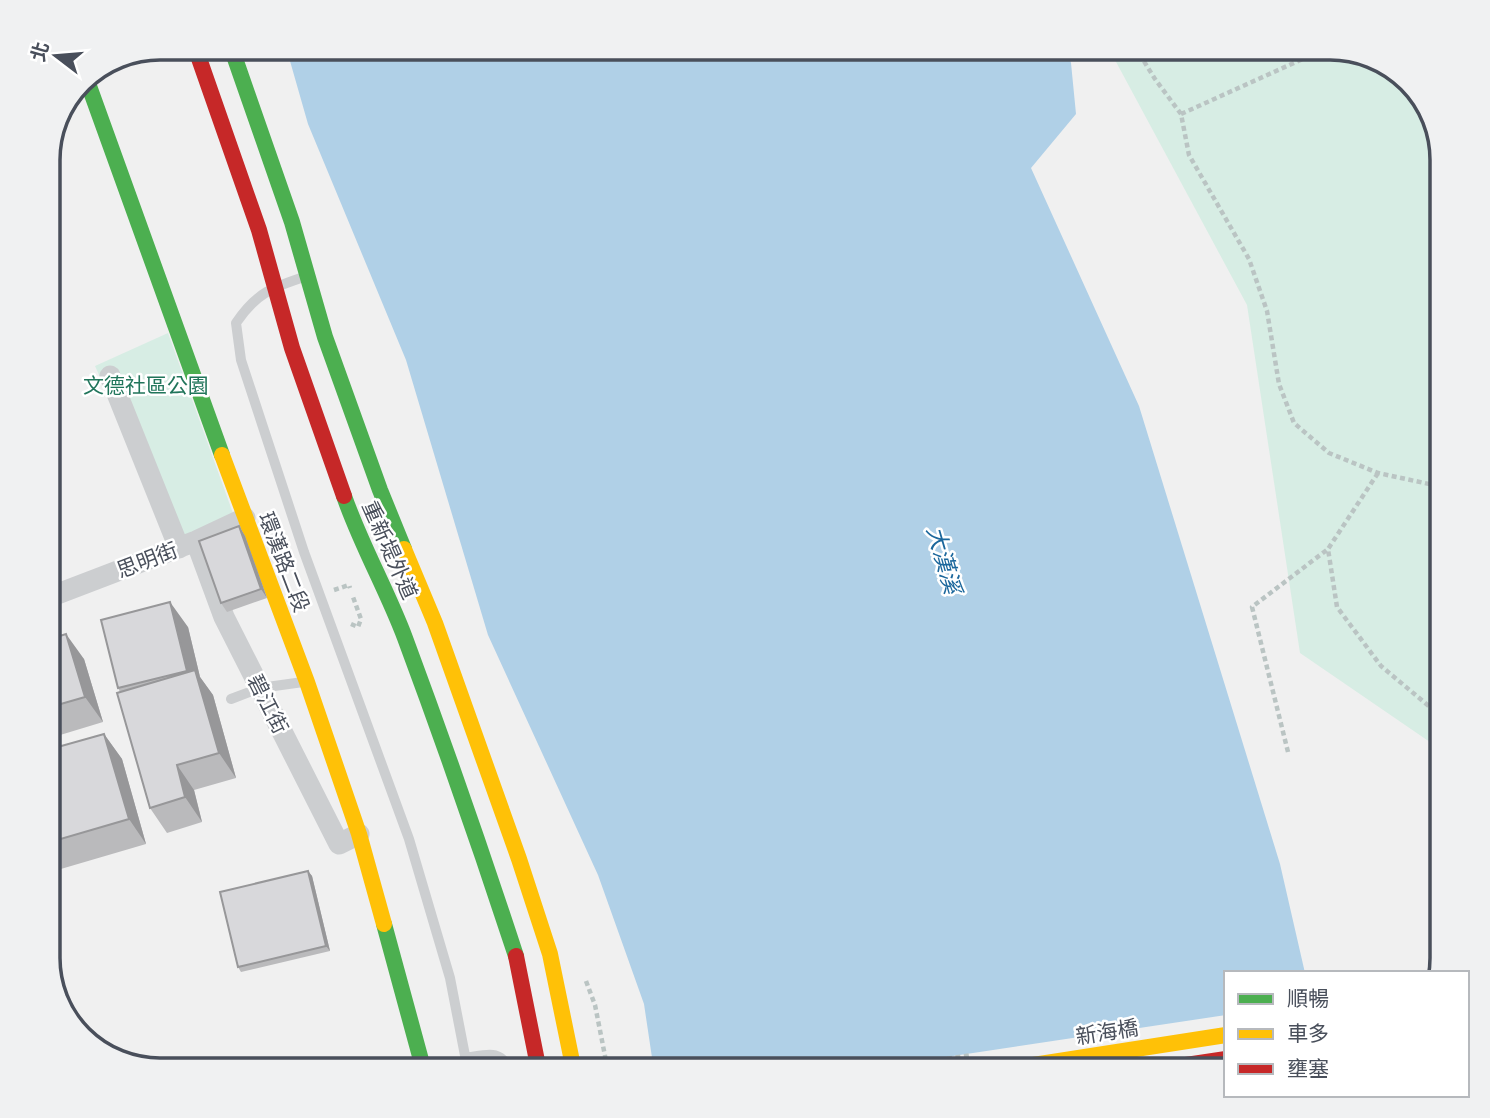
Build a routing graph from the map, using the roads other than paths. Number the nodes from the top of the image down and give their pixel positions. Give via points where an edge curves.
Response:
1 (200, 60) edge
2 (236, 60) edge
3 (91, 91) edge
4 (308, 276) junction
5 (274, 287) junction
6 (110, 376) dead end
7 (245, 518) junction
8 (187, 544) junction
9 (60, 593) edge
10 (307, 682) junction
11 (260, 688) junction
12 (231, 699) dead end
13 (359, 834) junction
14 (1224, 1035) edge
15 (421, 1058) edge
16 (466, 1058) joint
17 (502, 1058) edge
18 (536, 1058) edge
19 (570, 1058) edge
20 (1078, 1058) edge

1 - 5 street, 重新堤外道 via 259,230
2 - 4 street, 重新堤外道
3 - 7 street, 環漢路二段
4 - 5 lane
4 - 19 street, 重新堤外道 via 375,477 435,623 523,870 550,954
5 - 16 lane via 248,306 236,323 241,360 304,552 409,839 450,978
5 - 18 street, 重新堤外道 via 354,523 404,635 486,865 518,963
6 - 8 street, 碧江街
7 - 8 street, 思明街
7 - 10 street, 環漢路二段
8 - 9 street, 思明街
8 - 11 street, 碧江街
10 - 11 lane
10 - 13 street, 環漢路二段
11 - 12 lane
11 - 13 street, 碧江街 via 339,844
13 - 15 street, 環漢路二段
14 - 20 street, 新海橋
16 - 17 lane via 491,1054

